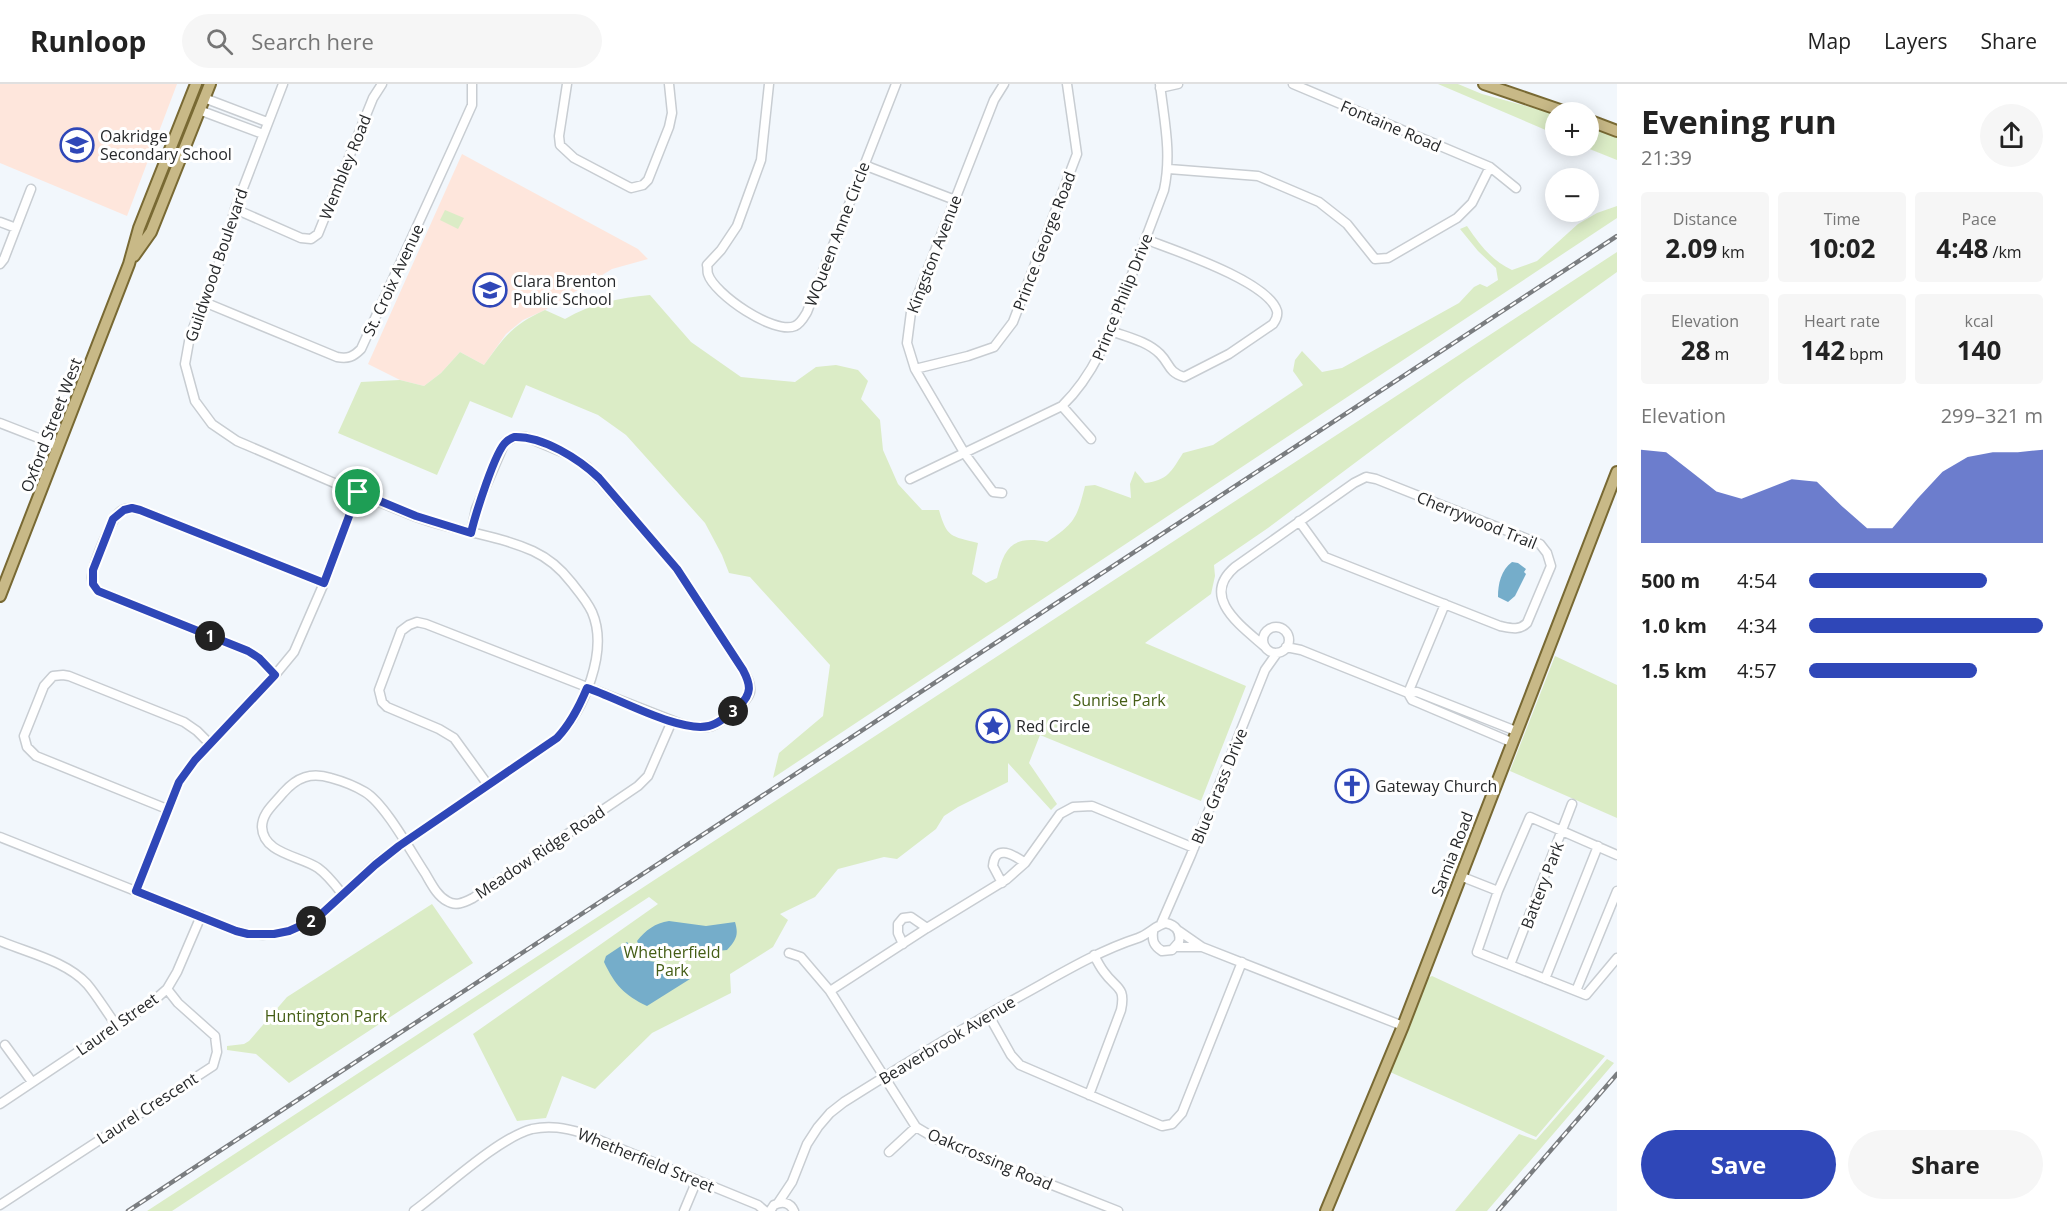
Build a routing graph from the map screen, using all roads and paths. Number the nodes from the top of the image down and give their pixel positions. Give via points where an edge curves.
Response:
1 (196, 84) edge
2 (210, 84) edge
3 (283, 84) edge
4 (382, 84) edge
5 (472, 84) edge
6 (567, 84) edge
7 (669, 84) edge
8 (769, 84) edge
9 (896, 84) edge
10 (1004, 84) edge
11 (1067, 84) edge
12 (1178, 84) edge
13 (1293, 84) edge
14 (1484, 84) edge
15 (1160, 86) edge
16 (204, 98) junction
17 (1545, 105) edge
18 (199, 110) junction
19 (267, 122) junction
20 (1599, 124) edge
21 (1617, 131) edge
22 (263, 134) junction
23 (864, 165) junction
24 (1490, 167) junction
25 (1169, 169) junction
26 (1516, 188) dead end
27 (31, 189) dead end
28 (955, 200) junction
29 (235, 209) junction
30 (0, 222) edge
31 (16, 228) junction
32 (1145, 239) junction
33 (0, 264) edge
34 (129, 264) junction
35 (204, 302) junction
36 (1111, 331) junction
37 (915, 369) junction
38 (1062, 406) junction
39 (0, 423) edge
40 (1091, 439) dead end
41 (59, 446) junction
42 (965, 454) junction
43 (1617, 472) edge
44 (910, 479) dead end
45 (358, 492) junction
46 (1002, 493) dead end
47 (1299, 522) junction
48 (471, 533) junction
49 (324, 583) junction
50 (0, 596) edge
51 (1445, 604) junction
52 (1246, 629) junction
53 (1268, 630) junction
54 (1287, 643) junction
55 (1265, 647) junction
56 (1277, 653) junction
57 (1265, 670) junction
58 (275, 675) junction
59 (587, 688) junction
60 (1408, 693) junction
61 (672, 721) junction
62 (1516, 731) junction
63 (1511, 742) junction
64 (210, 744) junction
65 (488, 785) junction
66 (1572, 804) dead end
67 (167, 809) junction
68 (1563, 831) junction
69 (0, 837) edge
70 (404, 842) junction
71 (1598, 846) junction
72 (1194, 848) junction
73 (1617, 855) edge
74 (1025, 863) junction
75 (1460, 876) junction
76 (1002, 883) junction
77 (136, 891) junction
78 (1497, 891) junction
79 (1616, 894) edge
80 (343, 895) junction
81 (1172, 902) junction
82 (201, 916) junction
83 (1161, 924) junction
84 (927, 928) junction
85 (1177, 929) junction
86 (1153, 932) junction
87 (1137, 938) junction
88 (0, 941) edge
89 (903, 944) junction
90 (1154, 944) junction
91 (1176, 947) junction
92 (1202, 947) junction
93 (789, 952) dead end
94 (1094, 955) junction
95 (1617, 958) edge
96 (1242, 962) junction
97 (1510, 965) junction
98 (1545, 979) junction
99 (167, 989) junction
100 (1576, 991) junction
101 (830, 992) junction
102 (988, 1014) junction
103 (117, 1026) junction
104 (1403, 1026) junction
105 (5, 1045) dead end
106 (883, 1078) junction
107 (32, 1082) junction
108 (1089, 1095) junction
109 (0, 1104) edge
110 (916, 1127) junction
111 (889, 1152) dead end
112 (697, 1180) junction
113 (792, 1182) junction
114 (0, 1205) edge
115 (769, 1207) edge
116 (419, 1209) edge
117 (794, 1209) edge
118 (684, 1211) edge
119 (1118, 1211) edge
120 (1326, 1211) edge

1 - 34 main road, Oxford Street West via 139,228
2 - 16 main road, Oxford Street West
3 - 19 street, Guildwood Boulevard
4 - 29 street, Wembley Road via 318,234 310,239 301,238
5 - 35 street, St. Croix Avenue via 472,105 456,143 362,350 354,357 337,357
6 - 7 street via 560,145 574,158 631,188 648,180 669,127
8 - 23 street, WQueen Anne Circle via 760,160 737,226 708,265 714,285 749,315 786,328 802,321
9 - 23 street, WQueen Anne Circle
10 - 28 street, Kingston Avenue
11 - 37 street, Prince George Road via 1077,154 1013,322 994,346
12 - 15 street
13 - 24 street, Fontaine Road
14 - 17 main road
15 - 25 street, Prince Philip Drive
16 - 18 main road, Oxford Street West
16 - 19 street
18 - 22 street
18 - 34 main road, Oxford Street West via 151,232
19 - 22 street, Guildwood Boulevard
20 - 21 main road
22 - 29 street, Guildwood Boulevard
23 - 28 street
24 - 25 street via 1472,203 1457,218 1380,260 1367,251 1347,224 1318,202 1258,176
24 - 26 street, Fontaine Road
25 - 32 street, Prince Philip Drive
27 - 31 street
28 - 37 street, Kingston Avenue via 911,312 907,343
29 - 35 street, Guildwood Boulevard via 222,258
30 - 31 street
31 - 33 street
32 - 36 street, Prince Philip Drive
32 - 36 street via 1235,276 1271,302 1277,317 1273,324 1229,354 1184,377 1174,374 1161,354 1149,346
34 - 41 main road, Oxford Street West
35 - 45 street, Guildwood Boulevard via 190,336 185,363 195,401 212,424 237,441
36 - 38 street, Prince Philip Drive via 1090,373
37 - 42 street, Kingston Avenue
38 - 40 street
38 - 42 street, Prince Philip Drive
39 - 41 street
41 - 50 main road, Oxford Street West
42 - 44 street, Prince Philip Drive
42 - 46 street, Kingston Avenue via 993,492
43 - 62 main road, Sarnia Road
45 - 48 street, Guildwood Boulevard
45 - 49 street
47 - 51 street, Cherrywood Trail via 1325,557
47 - 51 street, Cherrywood Trail via 1366,477 1540,544 1547,553 1551,566 1527,623 1521,628 1500,626
47 - 52 street, Cherrywood Trail via 1222,580 1223,603
48 - 59 street, Guildwood Boulevard via 548,559 583,596 597,629 596,665
48 - 61 street via 476,508 505,442 514,437 526,437 569,455 599,478 677,569 749,680 747,699 712,726 699,728
49 - 58 street via 294,652
49 - 58 street via 140,510 124,510 113,519 93,570 93,584 98,591 248,651
51 - 60 street
52 - 53 street
52 - 55 street, Cherrywood Trail
53 - 54 street via 1276,627 1286,631
53 - 55 street via 1263,637
54 - 56 street
54 - 60 street
55 - 56 street
55 - 57 street, Blue Grass Drive
56 - 57 street, Blue Grass Drive
57 - 72 street, Blue Grass Drive
58 - 64 street
59 - 61 street
59 - 65 street, Guildwood Boulevard via 577,711 557,738
59 - 65 street via 426,624 417,622 401,631 379,690 382,702 454,738
60 - 62 street via 1417,692
60 - 63 street via 1412,700
61 - 70 street, Meadow Ridge Road via 648,776 638,786 464,902 455,904 437,892
62 - 63 main road, Sarnia Road
63 - 75 main road, Sarnia Road
64 - 67 street via 179,782
64 - 67 street via 184,722 69,676 58,675 46,682 24,736 29,750
65 - 70 street, Guildwood Boulevard
66 - 68 street, Battery Park
67 - 77 street
68 - 71 street
68 - 78 street via 1530,817
68 - 97 street, Battery Park
69 - 77 street, Guildwood Boulevard
70 - 80 street, Guildwood Boulevard
70 - 80 street, Meadow Ridge Road via 367,793 313,774 290,785 264,815 262,829 267,843 319,869
71 - 73 street
71 - 98 street
72 - 74 street via 1092,806 1073,807 1060,814
72 - 81 street, Blue Grass Drive
74 - 76 street
74 - 76 street via 1011,853 998,855 993,866
75 - 78 street
75 - 104 main road, Sarnia Road
76 - 84 street
77 - 82 street, Guildwood Boulevard
78 - 97 street via 1477,952
79 - 100 street
80 - 82 street, Guildwood Boulevard via 316,919 274,934 248,934
81 - 83 street, Blue Grass Drive
81 - 85 street
82 - 99 street, Laurel Street
83 - 85 street
83 - 86 street
84 - 89 street
84 - 89 street via 911,917 903,918 898,924
85 - 91 street via 1180,937
85 - 92 street
86 - 87 street, Beaverbrook Avenue
86 - 90 street
87 - 90 street
87 - 94 street, Beaverbrook Avenue
88 - 103 street via 77,975
89 - 101 street
90 - 91 street via 1162,951
91 - 92 street
92 - 96 street
93 - 101 street, Oakcrossing Road via 801,957
94 - 102 street, Beaverbrook Avenue
94 - 108 street via 1124,997
95 - 100 street via 1586,995
96 - 104 street
96 - 108 street via 1178,1119 1162,1126
97 - 98 street
98 - 100 street
99 - 103 street, Laurel Street
99 - 114 street, Laurel Crescent via 215,1036 218,1053 213,1066
101 - 106 street, Oakcrossing Road
102 - 106 street, Beaverbrook Avenue
102 - 108 street via 1020,1065
103 - 107 street, Laurel Street
104 - 120 main road, Sarnia Road
105 - 107 street
106 - 110 street, Oakcrossing Road
106 - 113 street, Beaverbrook Avenue via 830,1113 807,1144
107 - 109 street, Laurel Street
110 - 111 street
110 - 119 street, Oakcrossing Road via 938,1140
112 - 115 street, Whetherfield Street
112 - 116 street, Whetherfield Street via 582,1133 549,1127 510,1139
112 - 118 street
113 - 115 street, Beaverbrook Avenue
113 - 117 street, Beaverbrook Avenue
115 - 117 street, Whetherfield Street via 783,1202

